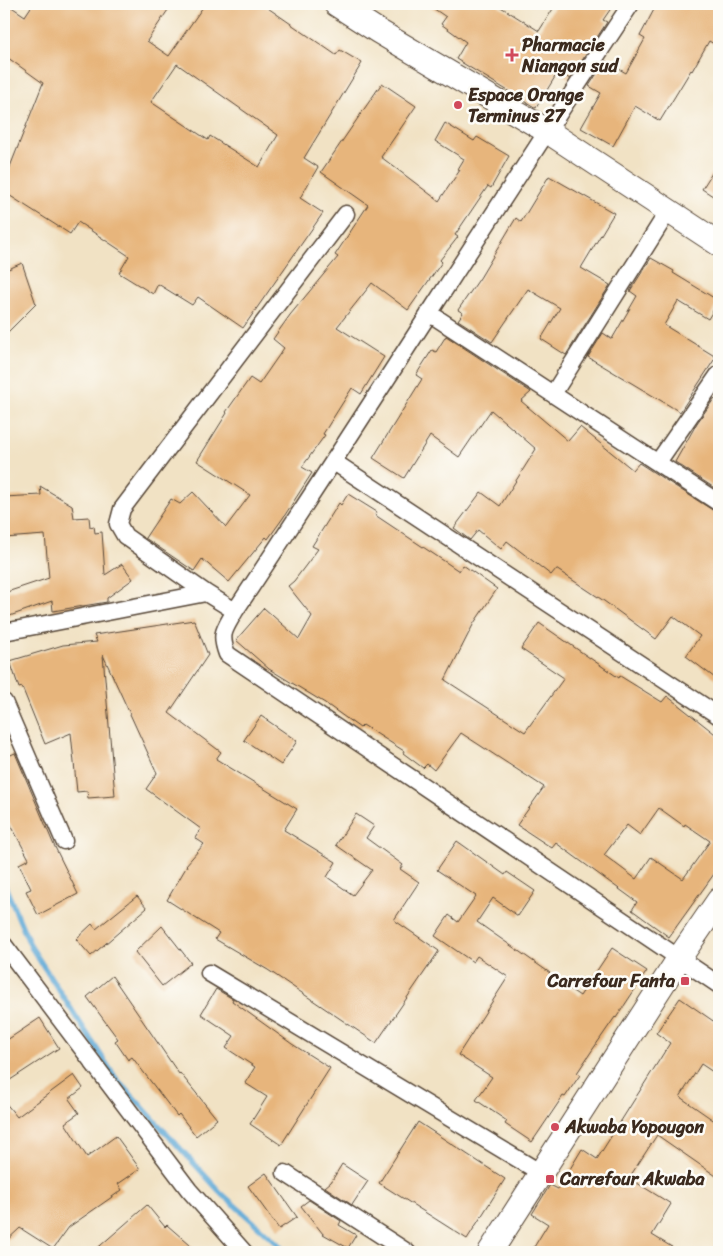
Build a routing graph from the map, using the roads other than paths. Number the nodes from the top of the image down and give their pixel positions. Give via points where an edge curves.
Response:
1 (336, 4) edge
2 (630, 4) edge
3 (547, 131) junction
4 (668, 210) junction
5 (346, 214) dead end
6 (719, 244) edge
7 (429, 313) junction
8 (719, 374) edge
9 (553, 394) junction
10 (334, 462) junction
11 (658, 462) junction
12 (719, 503) edge
13 (206, 593) junction
14 (235, 611) junction
15 (4, 632) edge
16 (4, 702) edge
17 (719, 716) edge
18 (64, 841) dead end
19 (719, 900) edge
20 (4, 945) edge
21 (680, 957) junction
22 (209, 973) dead end
23 (719, 985) edge
24 (285, 1173) dead end
25 (542, 1173) junction
26 (244, 1252) edge
27 (407, 1252) edge
28 (490, 1252) edge

1 - 3 street
2 - 3 street
3 - 4 street
3 - 7 street
4 - 6 street
4 - 9 street
5 - 13 street via 122,509 118,524 125,536
7 - 9 street
7 - 10 street
8 - 11 street
9 - 11 street
10 - 14 street
10 - 17 street
11 - 12 street
13 - 14 street
13 - 15 street
14 - 21 street via 224,631 222,642 227,654
16 - 18 street
19 - 21 street
20 - 26 street via 190,1190
21 - 23 street
21 - 25 street
22 - 25 street
24 - 27 street
25 - 28 street

